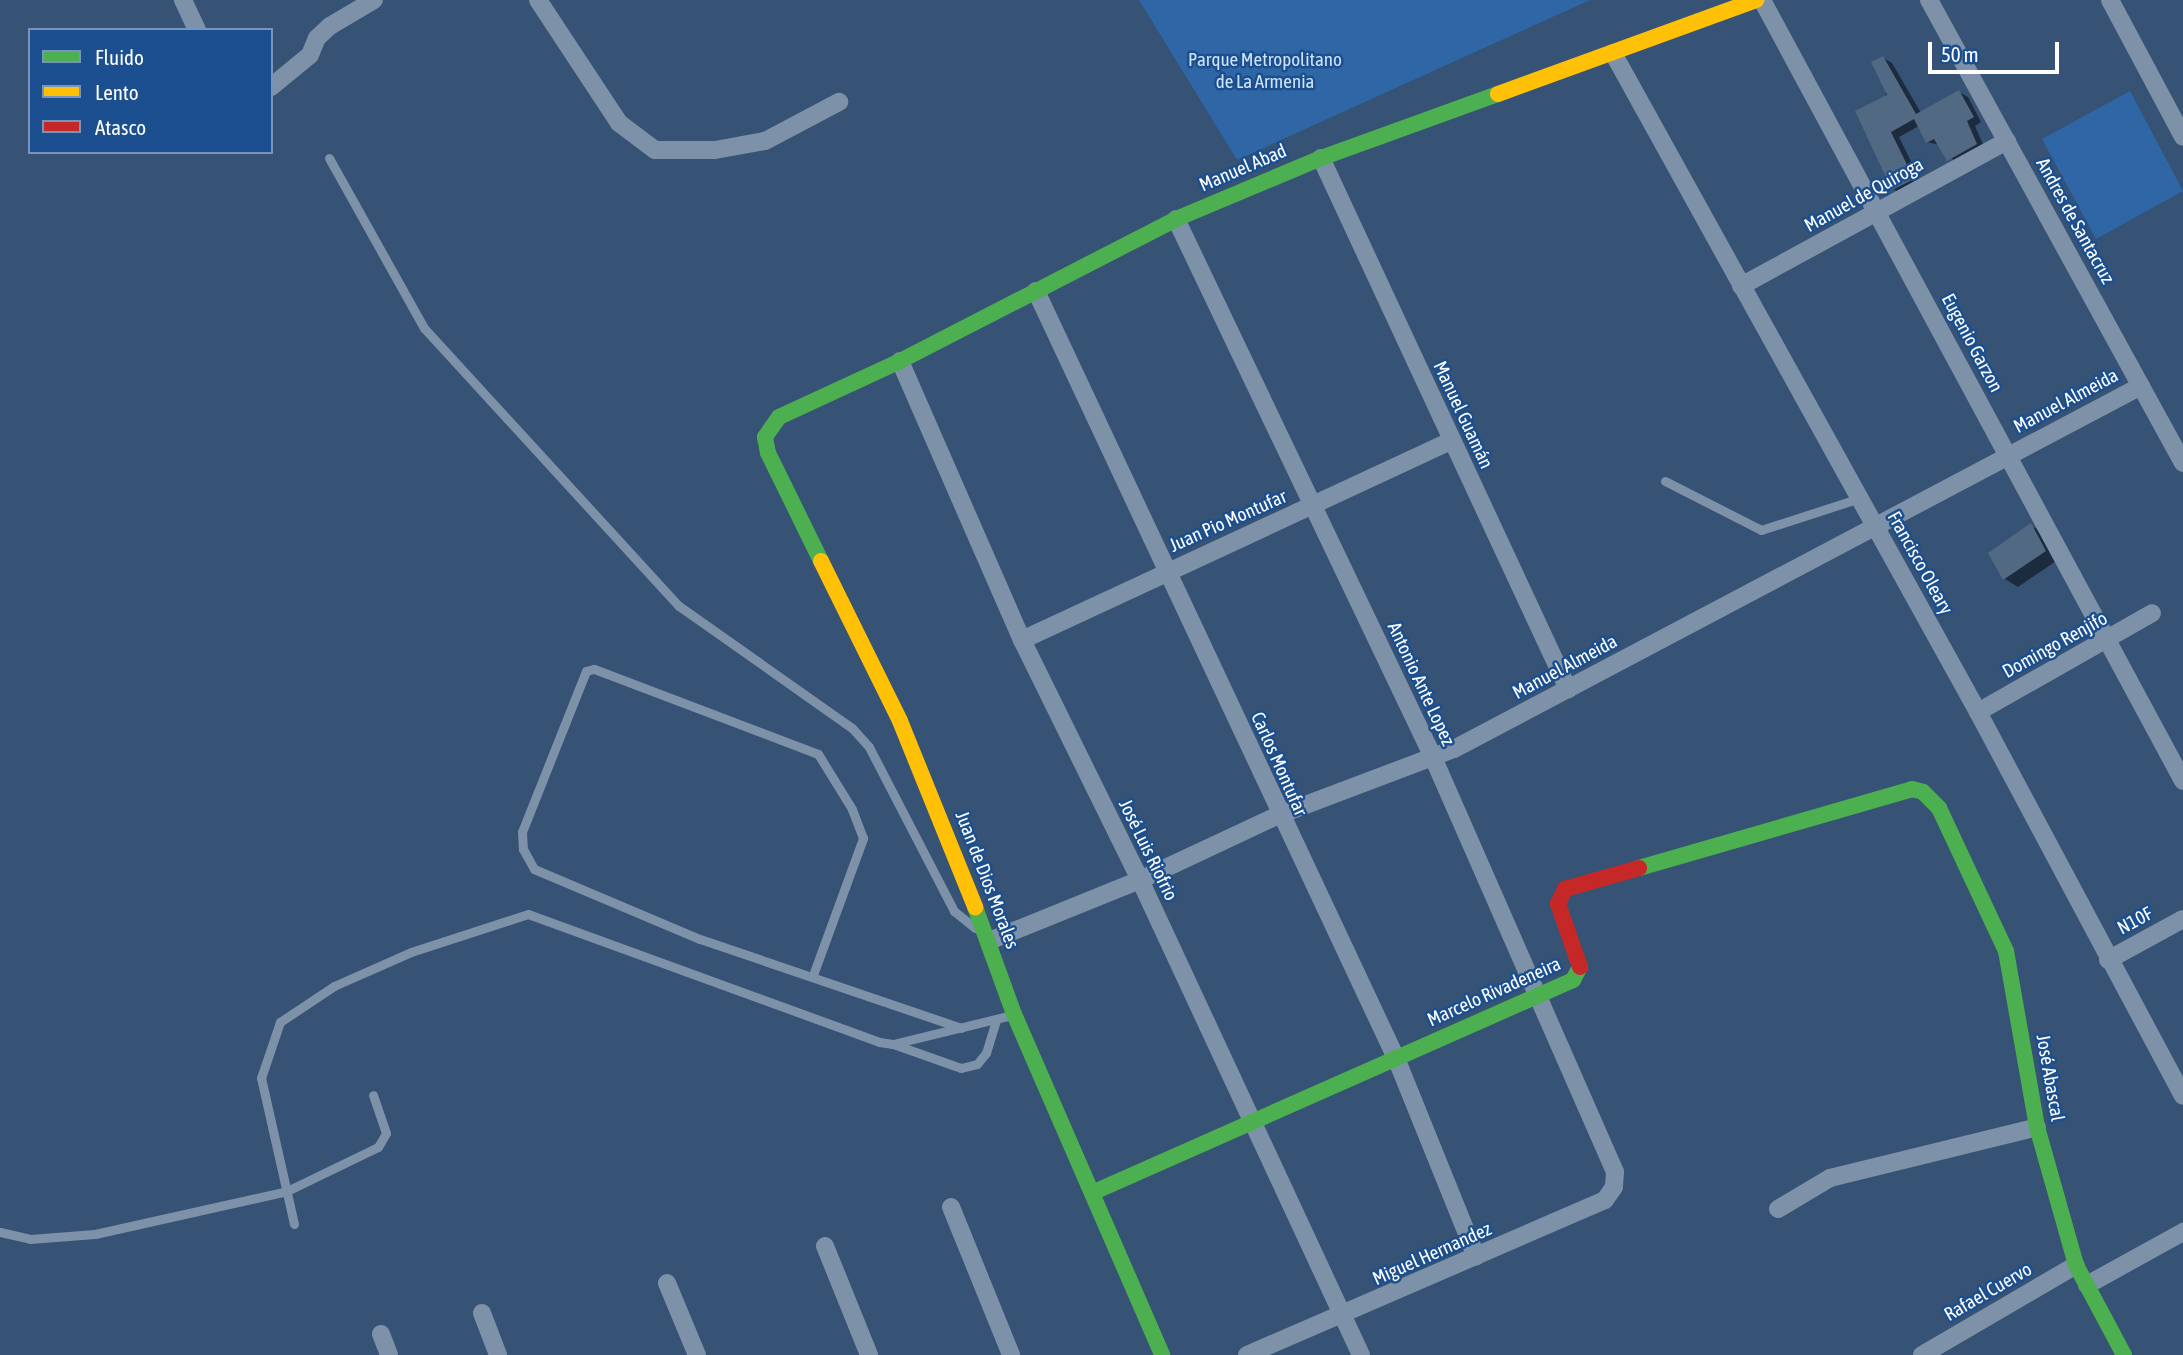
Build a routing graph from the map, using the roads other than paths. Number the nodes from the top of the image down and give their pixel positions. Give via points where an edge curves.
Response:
1 (183, 0) edge
2 (374, 0) edge
3 (538, 0) edge
4 (1756, 0) edge
5 (1762, 0) edge
6 (1929, 0) edge
7 (2110, 0) edge
8 (196, 28) edge
9 (1614, 53) junction
10 (273, 85) edge
11 (839, 102) dead end
12 (2183, 137) edge
13 (2007, 141) junction
14 (329, 158) dead end
15 (1321, 158) junction
16 (1877, 210) junction
17 (1176, 219) junction
18 (1741, 286) junction
19 (1036, 291) junction
20 (900, 361) junction
21 (2141, 386) junction
22 (769, 426) joint
23 (1451, 440) junction
24 (2010, 455) junction
25 (2183, 463) edge
26 (1665, 481) dead end
27 (1860, 498) junction
28 (1315, 505) junction
29 (1876, 526) junction
30 (1169, 571) junction
31 (2152, 613) dead end
32 (1022, 640) junction
33 (2109, 641) junction
34 (1568, 689) junction
35 (1978, 712) junction
36 (1432, 755) junction
37 (2183, 781) edge
38 (1939, 808) joint
39 (1279, 816) junction
40 (1140, 880) junction
41 (2183, 919) edge
42 (989, 941) junction
43 (2108, 960) junction
44 (813, 975) junction
45 (1539, 995) junction
46 (1014, 1014) junction
47 (996, 1020) junction
48 (961, 1028) junction
49 (893, 1044) junction
50 (1396, 1058) junction
51 (373, 1095) dead end
52 (2183, 1096) edge
53 (1250, 1123) junction
54 (2037, 1127) junction
55 (1615, 1172) joint
56 (287, 1191) junction
57 (1094, 1192) junction
58 (951, 1208) dead end
59 (1778, 1209) dead end
60 (293, 1224) dead end
61 (0, 1232) edge
62 (2183, 1232) edge
63 (825, 1245) dead end
64 (1476, 1256) junction
65 (2076, 1265) junction
66 (667, 1283) dead end
67 (2087, 1285) junction
68 (482, 1312) dead end
69 (1344, 1317) junction
70 (381, 1334) dead end
71 (389, 1355) edge
72 (498, 1355) edge
73 (697, 1355) edge
74 (869, 1355) edge
75 (1011, 1355) edge
76 (1162, 1355) edge
77 (1247, 1355) edge
78 (1361, 1355) edge
79 (1922, 1355) edge
80 (2124, 1355) edge

1 - 8 street
2 - 10 street via 330,26 317,38 310,55
3 - 11 street via 619,123 655,150 715,150 765,141
4 - 9 street, Manuel Abad
5 - 16 street, Eugenio Garzon
6 - 13 street, Andres de Santacruz
7 - 12 street
9 - 15 street, Manuel Abad
9 - 18 street, Francisco Oleary
13 - 16 street, Manuel de Quiroga
13 - 21 street, Andres de Santacruz
14 - 42 lane via 424,328 679,606 852,728 869,747 954,911
15 - 17 street, Manuel Abad
15 - 23 street, Manuel Guamán
16 - 18 street, Manuel de Quiroga
16 - 24 street, Eugenio Garzon
17 - 19 street, Manuel Abad
17 - 28 street, Antonio Ante Lopez
18 - 27 street, Francisco Oleary
19 - 20 street, Manuel Abad
19 - 30 street, Carlos Montufar
20 - 22 street, Manuel Abad via 779,417
20 - 32 street, José Luis Riofrio
21 - 24 street, Manuel Almeida
21 - 25 street, Andres de Santacruz
22 - 42 street, Juan de Dios Morales via 765,437 768,453 900,721
23 - 28 street, Juan Pio Montufar
23 - 34 street, Manuel Guamán
24 - 29 street, Manuel Almeida
24 - 33 street, Eugenio Garzon
26 - 27 lane via 1761,530
27 - 29 street, Francisco Oleary
28 - 30 street, Juan Pio Montufar
28 - 36 street, Antonio Ante Lopez
29 - 34 street, Manuel Almeida
29 - 35 street, Francisco Oleary
30 - 32 street, Juan Pio Montufar
30 - 39 street, Carlos Montufar
31 - 33 street, Domingo Renjifo
32 - 40 street, José Luis Riofrio
33 - 35 street, Domingo Renjifo
33 - 37 street, Eugenio Garzon
34 - 36 street, Manuel Almeida via 1454,749
35 - 43 street, Francisco Oleary
36 - 39 street, Manuel Almeida
36 - 45 street, Antonio Ante Lopez
38 - 45 street, Marcelo Rivadeneira via 1923,792 1901,790 1565,889 1558,904 1580,968 1573,981
38 - 54 street, José Abascal via 2006,951
39 - 40 street, Manuel Almeida
39 - 50 street, Carlos Montufar
40 - 42 street, Manuel Almeida
40 - 53 street, José Luis Riofrio
41 - 43 street, N10F
42 - 46 street, Juan de Dios Morales
43 - 52 street, Francisco Oleary
44 - 44 lane via 863,838 852,809 818,754 594,669 586,671 522,832 528,862 544,874 700,939
44 - 48 lane
45 - 50 street, Marcelo Rivadeneira
45 - 55 street, Antonio Ante Lopez
46 - 47 lane
46 - 57 street, Juan de Dios Morales
47 - 48 lane
47 - 49 lane via 986,1053 977,1064 961,1068
48 - 49 lane
49 - 56 lane via 528,914 411,951 334,986 280,1022 261,1077
50 - 53 street, Marcelo Rivadeneira
50 - 64 street, Carlos Montufar
51 - 56 lane via 386,1133 378,1147
53 - 57 street, Marcelo Rivadeneira
53 - 69 street, José Luis Riofrio
54 - 59 street via 1830,1178
54 - 65 street, José Abascal
55 - 64 street, Miguel Hernandez via 1614,1187 1605,1200
56 - 60 lane
56 - 61 lane via 95,1234 30,1239
57 - 76 street, Juan de Dios Morales
58 - 75 street
62 - 67 street
63 - 74 street
64 - 69 street, Miguel Hernandez
65 - 67 street, José Abascal
65 - 79 street, Rafael Cuervo
66 - 73 street
67 - 80 street, José Abascal
68 - 72 street
69 - 77 street, Miguel Hernandez
69 - 78 street, José Luis Riofrio
70 - 71 street

